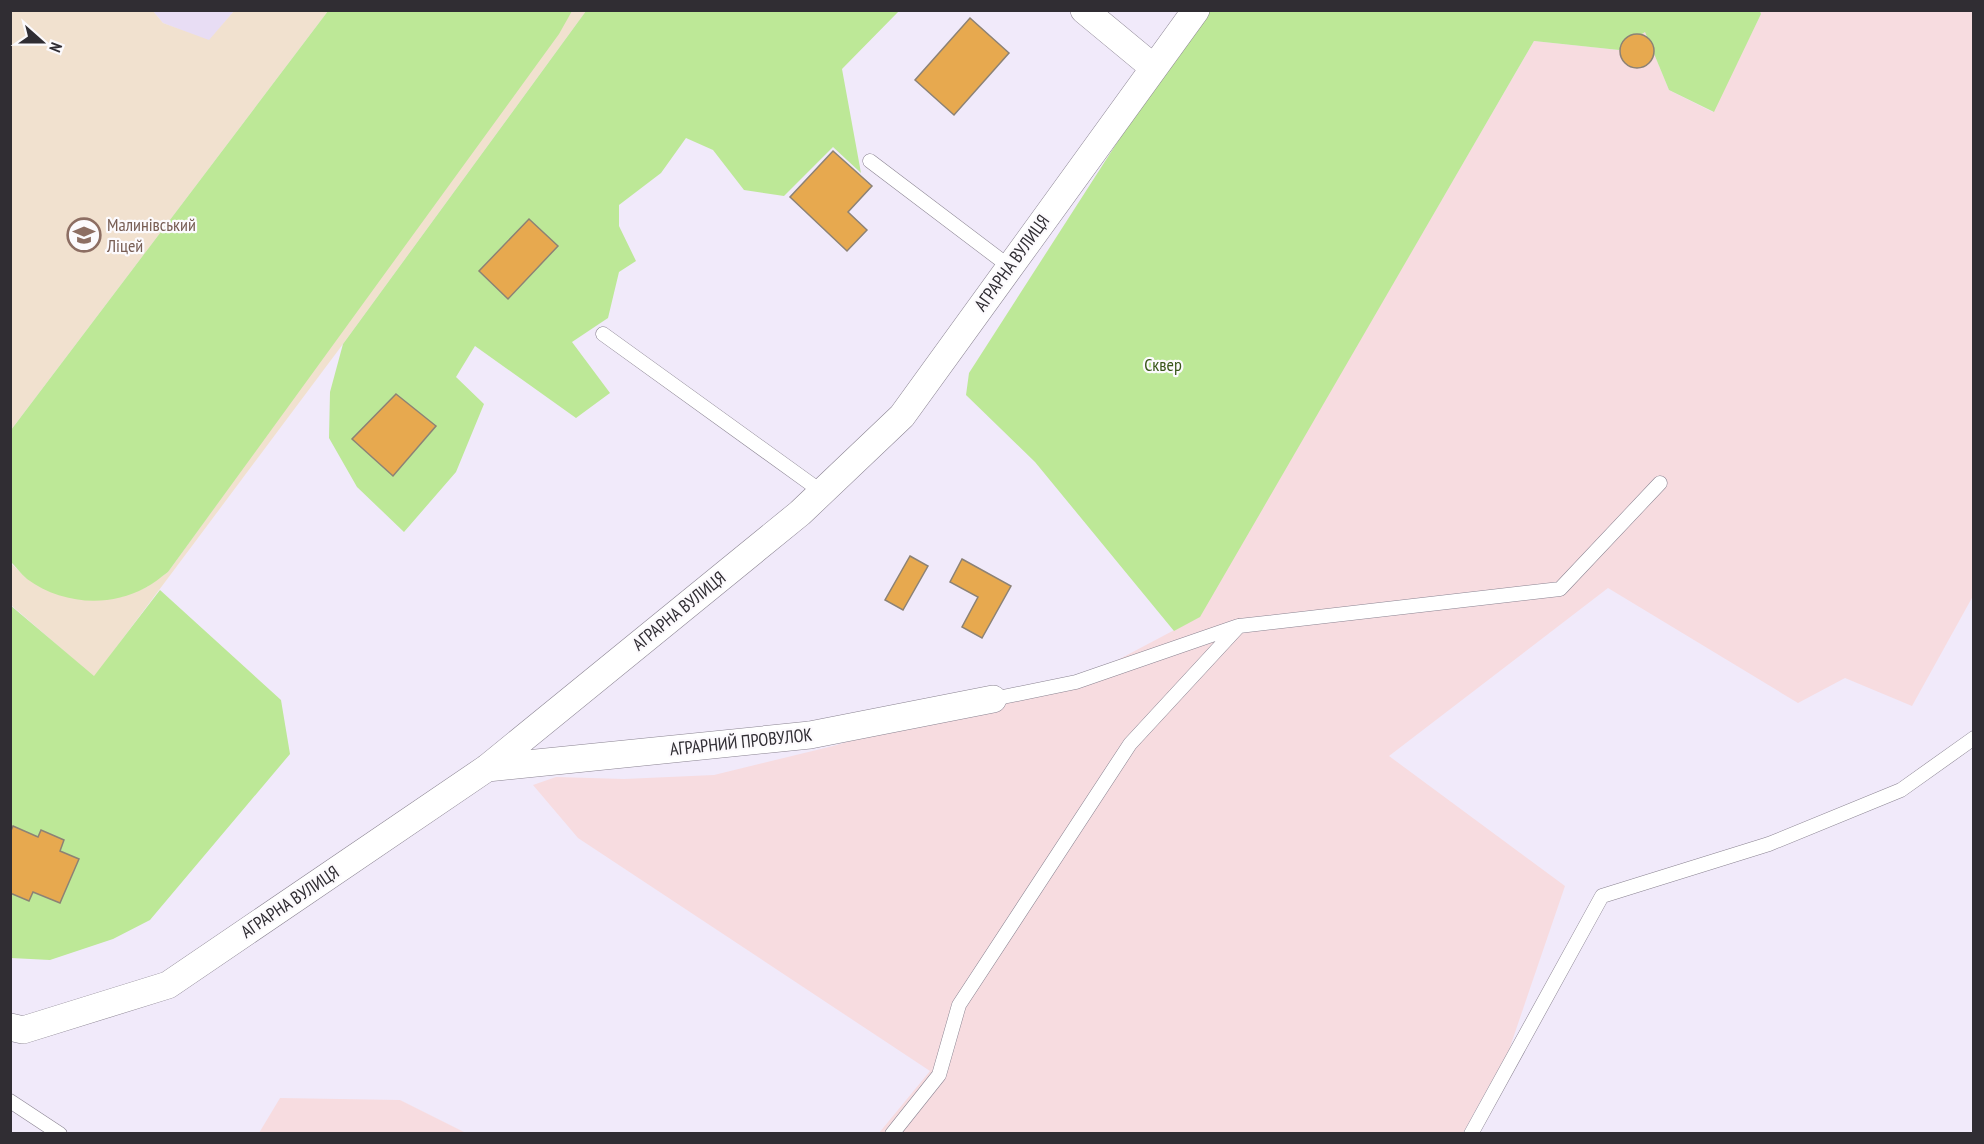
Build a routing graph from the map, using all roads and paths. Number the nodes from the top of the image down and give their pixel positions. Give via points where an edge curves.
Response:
1 (1084, 10) edge
2 (1196, 10) edge
3 (1154, 68) junction
4 (870, 161) dead end
5 (1010, 267) junction
6 (603, 334) dead end
7 (1660, 483) dead end
8 (822, 492) junction
9 (1239, 626) junction
10 (993, 699) joint
11 (1974, 738) edge
12 (487, 768) junction
13 (10, 1027) edge
14 (10, 1101) edge
15 (60, 1134) edge
16 (892, 1134) edge
17 (1471, 1134) edge

1 - 3 street
2 - 3 street, АГРАРНА ВУЛИЦЯ
3 - 5 street, АГРАРНА ВУЛИЦЯ
4 - 5 lane
5 - 8 street, АГРАРНА ВУЛИЦЯ via 902,416
6 - 8 lane
7 - 9 lane via 1560,589
8 - 12 street, АГРАРНА ВУЛИЦЯ
9 - 10 lane via 1076,682
9 - 16 lane via 1130,744 959,1005 939,1075
10 - 12 street, АГРАРНИЙ ПРОВУЛОК via 810,735
11 - 17 lane via 1901,790 1769,844 1602,896
12 - 13 street, АГРАРНА ВУЛИЦЯ via 168,985 23,1030
14 - 15 lane

